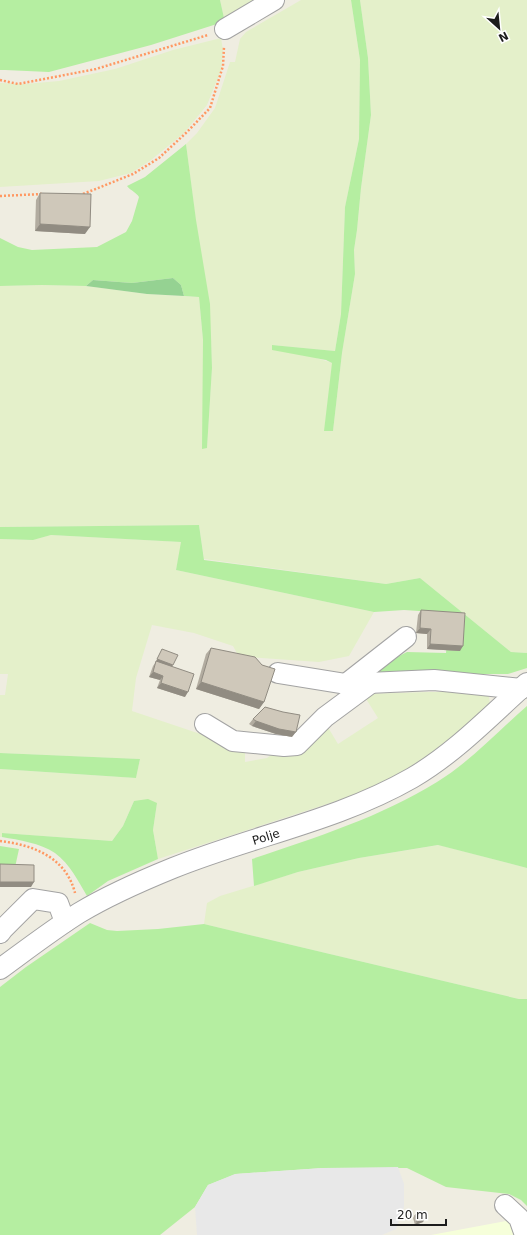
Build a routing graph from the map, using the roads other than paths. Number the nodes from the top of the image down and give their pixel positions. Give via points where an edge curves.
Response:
1 (274, 0) edge
2 (225, 29) road end
3 (406, 637) dead end
4 (278, 673) dead end
5 (371, 683) junction
6 (346, 684) junction
7 (524, 686) edge
8 (205, 724) dead end
9 (73, 917) junction
10 (0, 933) edge
11 (0, 969) edge
12 (505, 1205) dead end
13 (525, 1235) edge

1 - 2 street
3 - 6 street
4 - 6 street, Polje
5 - 6 street, Polje
5 - 7 street, Polje via 434,680
5 - 8 street via 325,717 297,745 233,741
7 - 9 street, Polje via 450,752 412,778 368,801 310,823 174,867 119,891
9 - 10 street via 58,903 33,899
9 - 11 street, Polje
12 - 13 street via 519,1218

